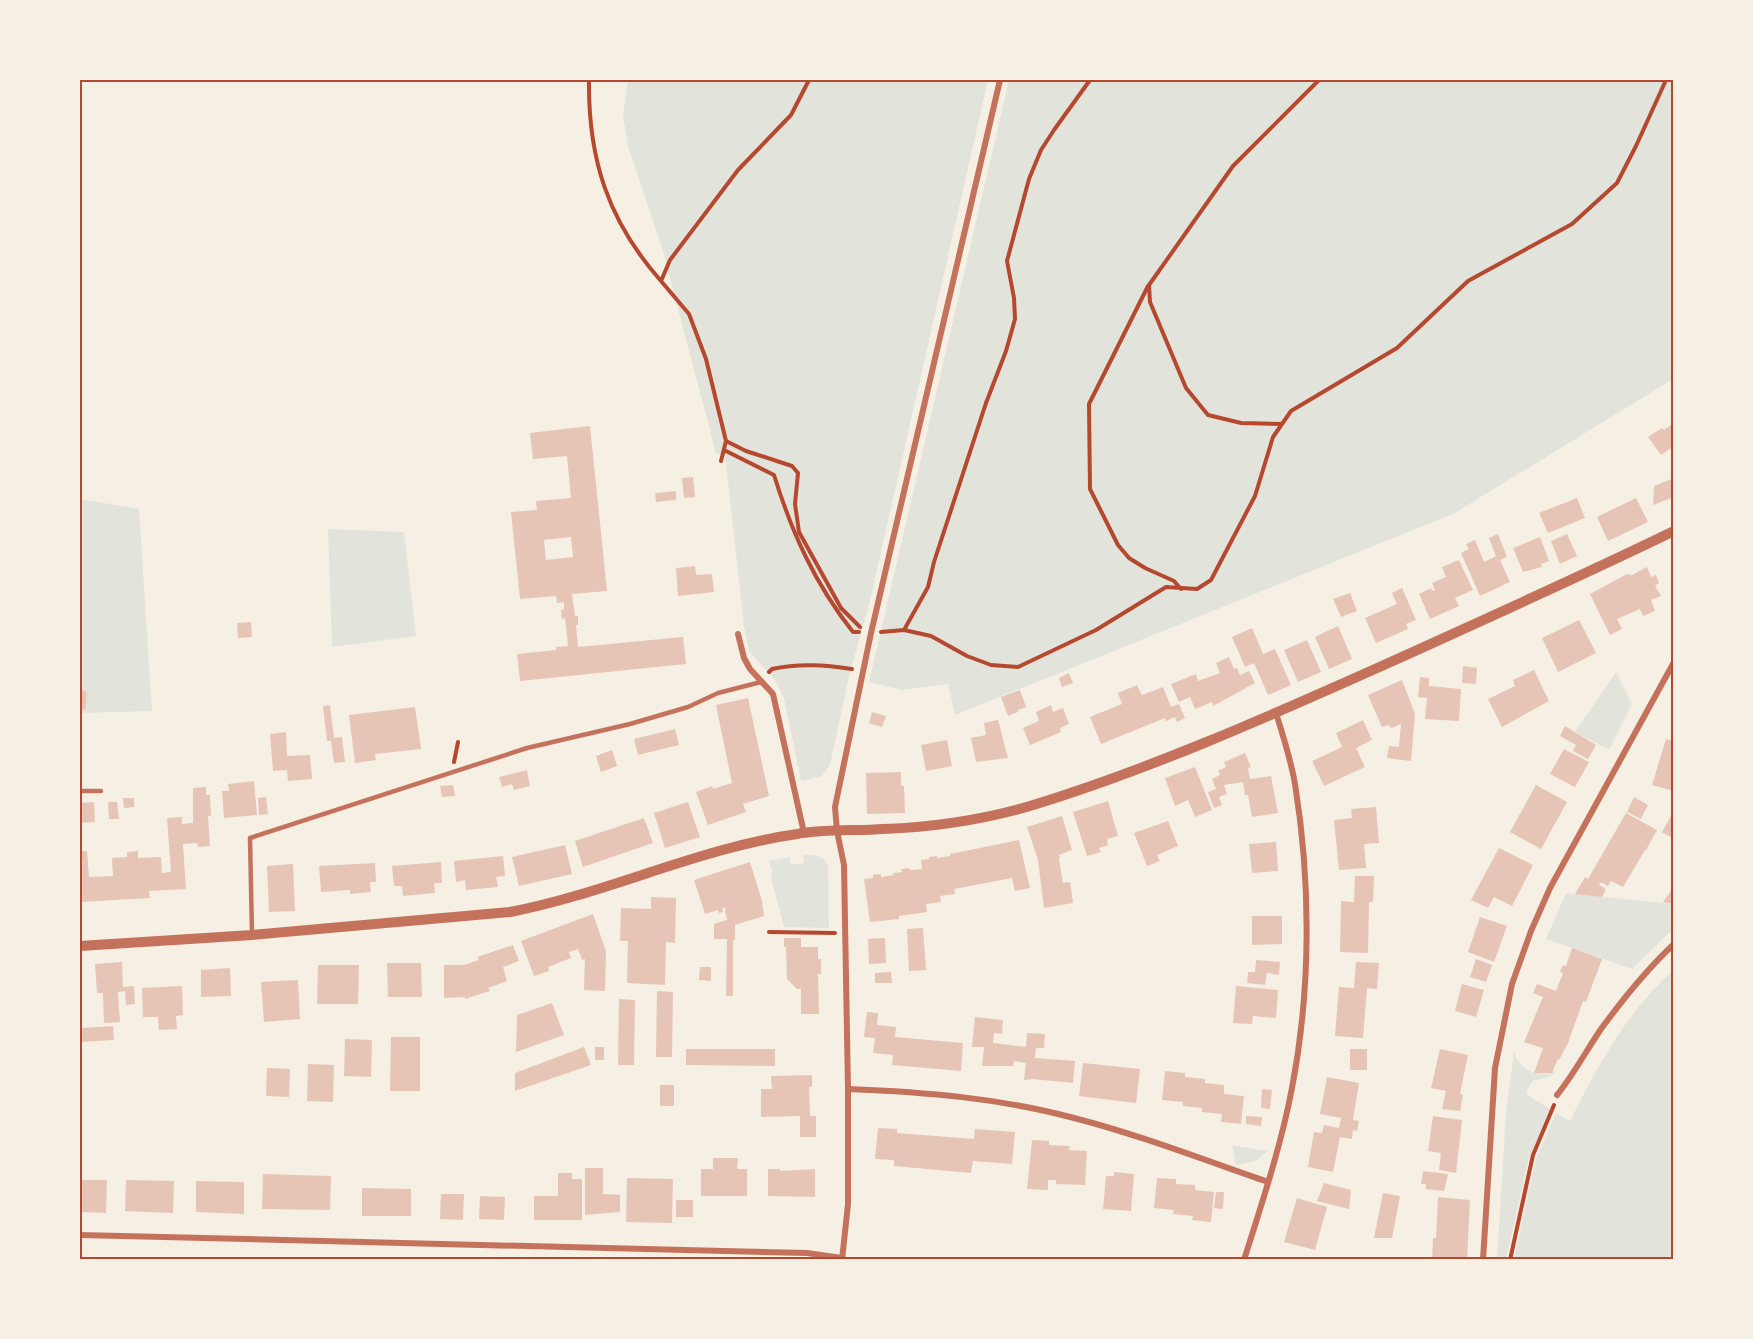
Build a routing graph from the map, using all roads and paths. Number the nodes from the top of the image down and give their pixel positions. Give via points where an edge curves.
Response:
1 (589, 80) edge
2 (809, 80) edge
3 (1000, 80) edge
4 (1090, 80) edge
5 (1319, 80) edge
6 (1666, 80) edge
7 (661, 281) junction
8 (1149, 285) junction
9 (1282, 424) junction
10 (726, 441) junction
11 (724, 450) junction
12 (721, 461) dead end
13 (1674, 531) edge
14 (1181, 590) junction
15 (904, 630) junction
16 (871, 633) junction
17 (738, 634) dead end
18 (1674, 662) edge
19 (863, 670) junction
20 (761, 682) junction
21 (1276, 713) junction
22 (458, 742) dead end
23 (457, 771) junction
24 (80, 791) edge
25 (100, 791) dead end
26 (837, 831) junction
27 (804, 833) junction
28 (769, 932) dead end
29 (845, 933) junction
30 (252, 935) junction
31 (1674, 944) edge
32 (80, 946) edge
33 (848, 1089) junction
34 (1557, 1095) dead end
35 (1552, 1112) dead end
36 (1268, 1182) junction
37 (80, 1235) edge
38 (842, 1259) edge
39 (1244, 1260) edge
40 (1483, 1260) edge
41 (1509, 1260) edge

1 - 7 path via 596,164 608,202 622,230
2 - 7 path via 791,115 738,170 670,260
3 - 16 street
4 - 15 path via 1054,129 1029,178 1007,261 1015,319 928,587
5 - 8 path via 1233,166
6 - 9 path via 1617,183 1572,224 1468,281 1397,348 1290,411
7 - 10 path via 689,314 706,360
8 - 9 path via 1150,302 1186,388 1208,415 1241,423
8 - 14 path via 1089,404 1090,489 1118,545 1129,558 1174,581
9 - 14 path via 1273,437 1255,496 1211,580 1197,590
10 - 11 path
10 - 16 path via 792,466 798,473 795,504 799,532 841,608 857,626
11 - 12 path
11 - 16 path via 774,475 787,519 813,574 853,632
13 - 21 street via 1561,586
14 - 15 path via 1166,587 1157,591 1096,630 1018,667 992,665 931,636
15 - 16 path
16 - 19 street
17 - 20 street via 744,658
18 - 40 street via 1550,888 1512,984 1495,1068
19 - 20 path via 788,665 772,669
19 - 26 street via 835,807
20 - 23 lane via 630,724 527,748
20 - 27 street via 773,694
21 - 26 street via 1094,785 988,818 938,826
21 - 36 street via 1295,782 1306,921 1299,1046
22 - 23 path via 454,763
23 - 30 lane via 250,838
24 - 25 lane
26 - 27 street
26 - 29 street via 844,865
27 - 30 street via 699,856 553,904 510,912
28 - 29 path
29 - 33 street
30 - 32 street
31 - 34 street via 1624,998
33 - 36 street via 948,1095 1029,1108 1144,1139
33 - 38 street via 848,1204
35 - 41 path via 1533,1155
36 - 39 street
37 - 38 street via 807,1253

